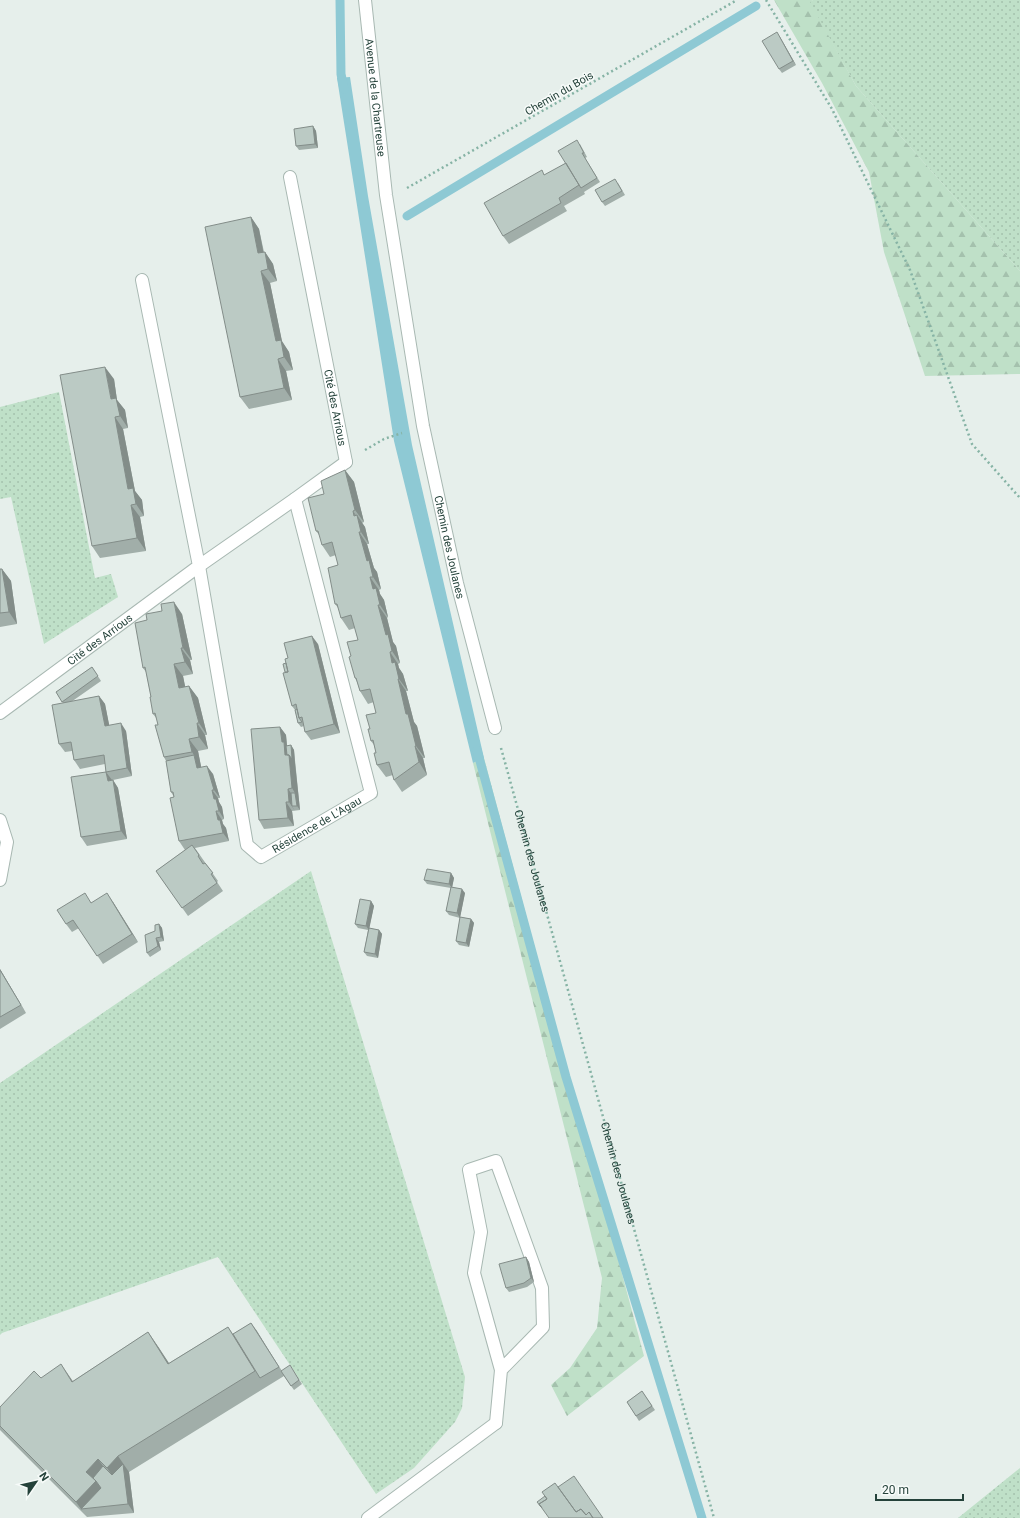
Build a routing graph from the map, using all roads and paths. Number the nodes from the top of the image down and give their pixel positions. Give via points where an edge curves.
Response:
1 (365, 0) edge
2 (738, 0) edge
3 (766, 0) edge
4 (290, 177) dead end
5 (386, 195) junction
6 (142, 280) dead end
7 (404, 432) dead end
8 (384, 440) dead end
9 (1020, 498) edge
10 (295, 499) junction
11 (199, 566) junction
12 (0, 713) edge
13 (495, 728) joint
14 (0, 820) edge
15 (0, 880) edge
16 (501, 1370) junction
17 (368, 1518) edge
18 (714, 1518) edge

1 - 5 street, Avenue de la Chartreuse
2 - 5 path, Chemin du Bois via 407,188
3 - 9 path via 832,109 910,270 972,444
4 - 10 street, Cité des Arrious via 346,462
5 - 13 street, Chemin des Joulanes via 423,426 457,583
6 - 11 street
7 - 8 path
10 - 11 street, Cité des Arrious
10 - 11 street, Résidence de L'Agau via 371,793 261,858 247,845
11 - 12 street, Cité des Arrious
13 - 18 path, Chemin des Joulanes
14 - 15 street via 7,842
16 - 16 street via 543,1327 543,1296 496,1161 469,1170 481,1232 474,1272
16 - 17 street via 496,1423

